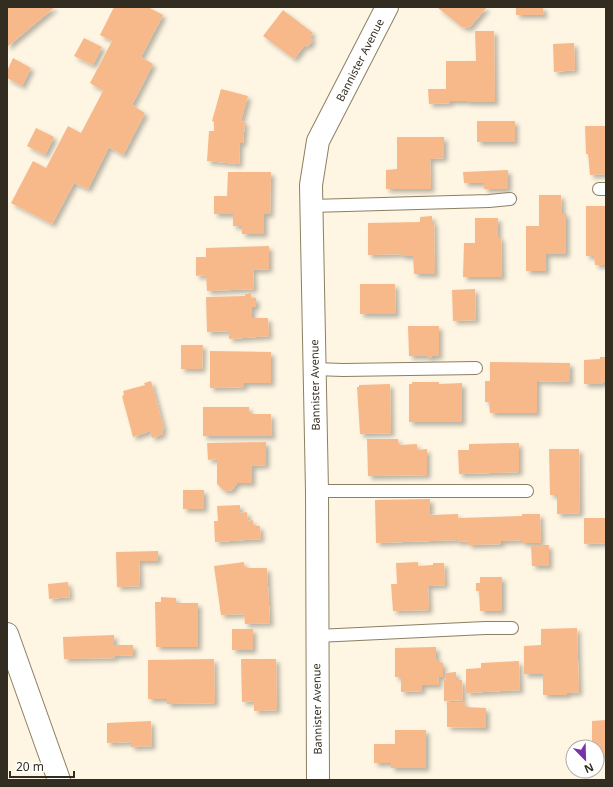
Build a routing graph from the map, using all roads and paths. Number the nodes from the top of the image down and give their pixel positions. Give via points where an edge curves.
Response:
1 (387, 7) edge
2 (510, 199) dead end
3 (311, 206) junction
4 (476, 368) dead end
5 (314, 369) junction
6 (317, 491) junction
7 (526, 491) dead end
8 (512, 628) dead end
9 (7, 634) edge
10 (316, 636) junction
11 (59, 780) edge
12 (318, 780) edge

1 - 3 street, Bannister Avenue via 318,140 311,185
2 - 3 lane
3 - 5 street, Bannister Avenue
4 - 5 lane
5 - 6 street, Bannister Avenue
6 - 7 lane
6 - 10 street, Bannister Avenue
8 - 10 lane
9 - 11 street
10 - 12 street, Bannister Avenue

